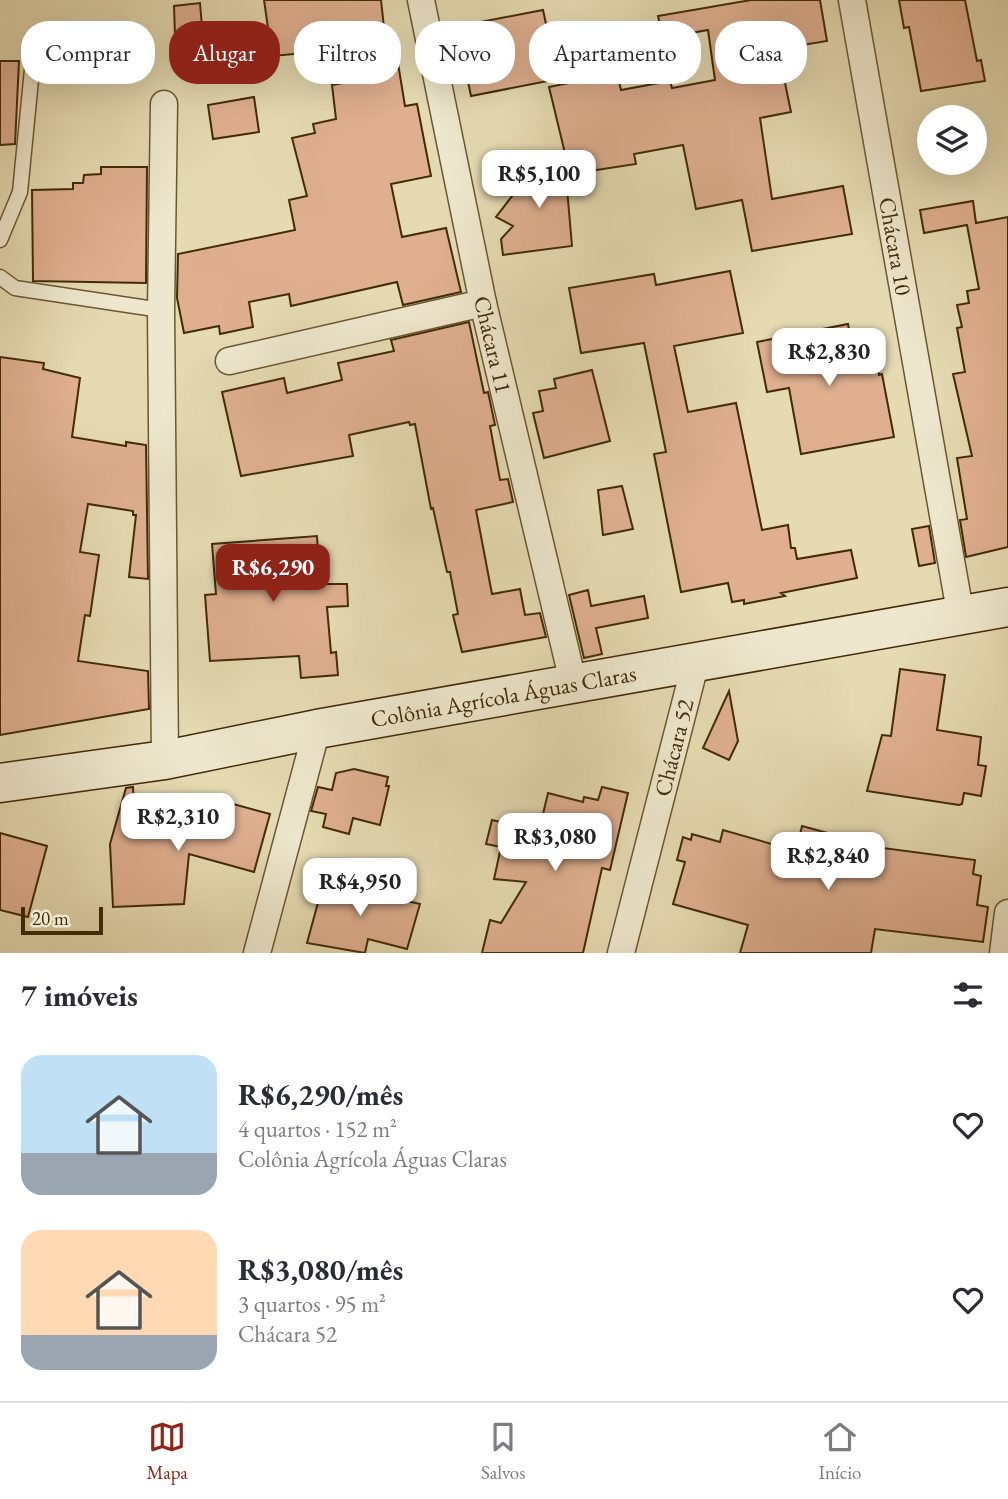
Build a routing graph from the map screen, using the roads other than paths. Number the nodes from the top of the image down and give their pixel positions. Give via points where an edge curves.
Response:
1 (421, 0) edge
2 (852, 0) edge
3 (31, 84) edge
4 (164, 104) dead end
5 (0, 240) edge
6 (0, 277) edge
7 (483, 303) junction
8 (161, 310) junction
9 (229, 361) dead end
10 (1008, 607) edge
11 (961, 617) junction
12 (695, 665) junction
13 (574, 686) junction
14 (317, 729) junction
15 (165, 760) junction
16 (0, 783) edge
17 (1008, 913) edge
18 (257, 953) edge
19 (621, 953) edge
20 (1003, 953) edge

1 - 7 street, Chácara 11
2 - 11 street, Chácara 10
3 - 5 lane via 20,192
4 - 8 street
6 - 8 lane via 15,288
7 - 9 street
7 - 13 street, Chácara 11
8 - 15 street
10 - 11 main road, Colônia Agrícola Águas Claras
11 - 12 main road, Colônia Agrícola Águas Claras
12 - 13 main road, Colônia Agrícola Águas Claras
12 - 19 street, Chácara 52
13 - 14 main road, Colônia Agrícola Águas Claras
14 - 15 main road, Colônia Agrícola Águas Claras
14 - 18 street
15 - 16 main road, Colônia Agrícola Águas Claras
17 - 20 street

